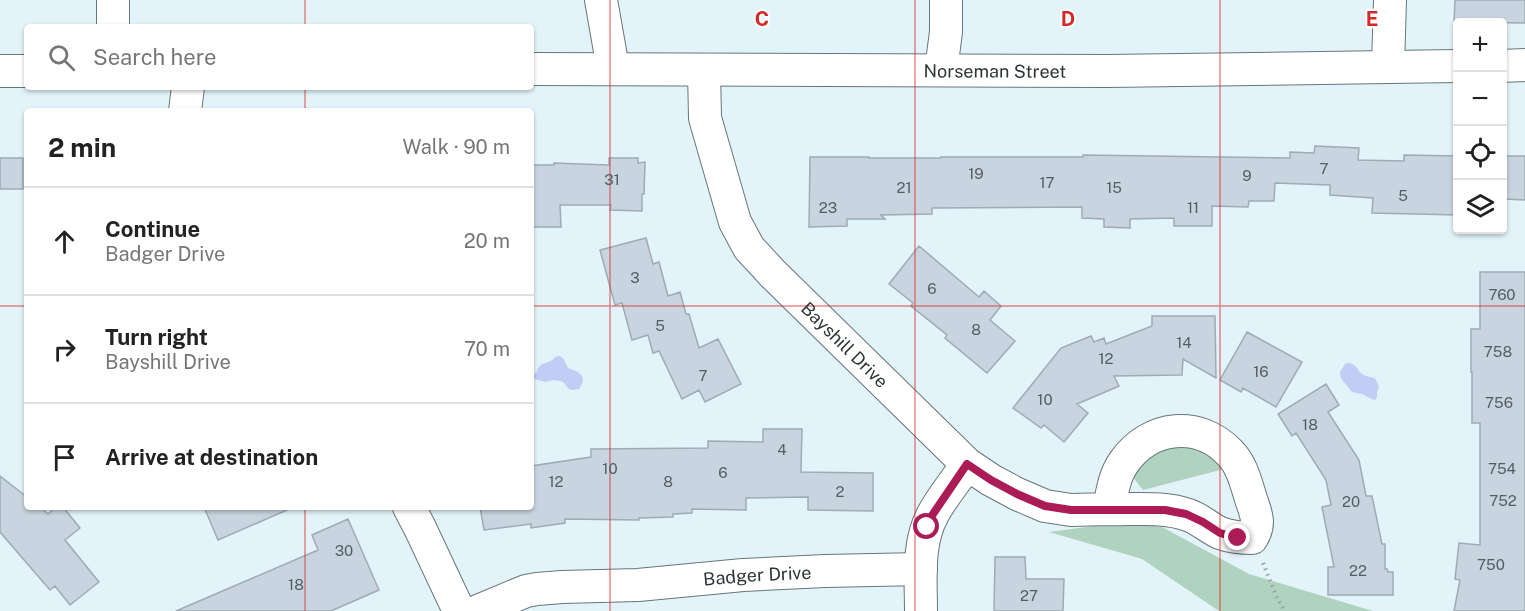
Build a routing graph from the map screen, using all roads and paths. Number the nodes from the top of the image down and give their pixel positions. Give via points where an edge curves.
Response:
1 (113, 0) edge
2 (601, 0) edge
3 (946, 0) edge
4 (1390, 0) edge
5 (113, 24) edge
6 (1525, 65) edge
7 (1388, 66) junction
8 (1453, 66) edge
9 (1507, 66) edge
10 (613, 68) junction
11 (534, 69) edge
12 (704, 70) junction
13 (941, 70) junction
14 (0, 71) edge
15 (24, 71) edge
16 (188, 90) edge
17 (185, 108) edge
18 (967, 464) junction
19 (1109, 509) junction
20 (411, 510) edge
21 (1252, 538) junction
22 (921, 570) junction
23 (585, 599) edge
24 (459, 611) edge
25 (478, 611) edge
26 (921, 611) edge
27 (1285, 611) edge

1 - 5 street
2 - 10 street
3 - 13 street
4 - 7 street
6 - 9 street
7 - 8 street, Norseman Street
7 - 13 street, Norseman Street
10 - 11 street, Norseman Street
10 - 12 street, Norseman Street
12 - 13 street, Norseman Street
12 - 18 street, Bayshill Drive via 705,118 735,222 750,248
14 - 15 street
16 - 17 street
18 - 19 street, Bayshill Drive via 1045,506
18 - 22 street via 927,527
19 - 21 street, Bayshill Drive via 1186,514 1220,533
19 - 21 street via 1113,484 1134,449 1151,437 1171,431 1193,432 1216,440 1232,454 1241,470 1256,515 1257,529
20 - 24 street
21 - 27 path
22 - 23 street, Badger Drive via 755,574 638,585
22 - 26 street
23 - 25 street, Badger Drive via 537,589

